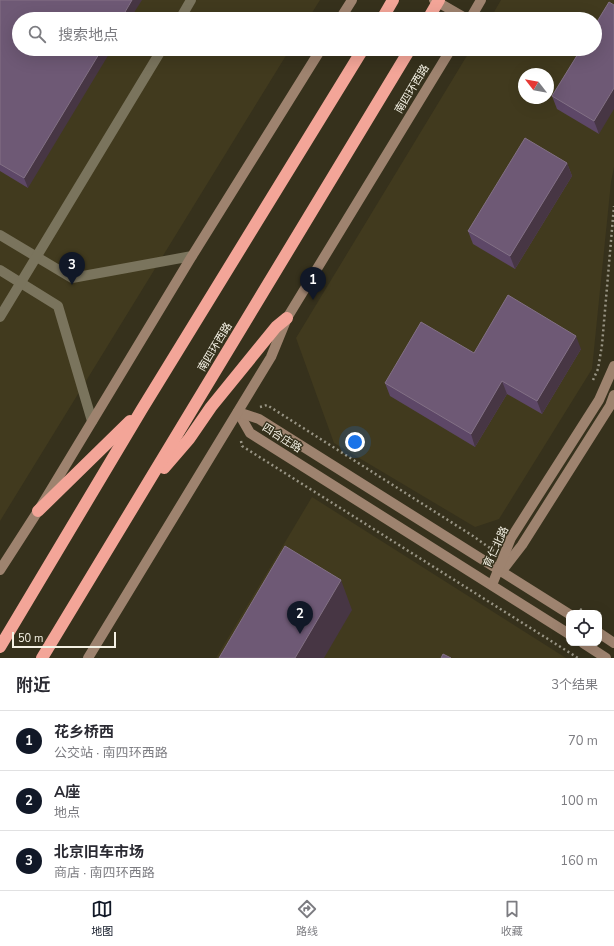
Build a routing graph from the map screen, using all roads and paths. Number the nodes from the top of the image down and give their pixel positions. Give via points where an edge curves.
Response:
1 (191, 0) edge
2 (352, 0) edge
3 (394, 0) edge
4 (434, 0) edge
5 (440, 0) edge
6 (481, 0) edge
7 (184, 12) edge
8 (344, 12) edge
9 (386, 12) edge
10 (432, 12) edge
11 (456, 12) edge
12 (473, 12) edge
13 (158, 56) edge
14 (317, 56) edge
15 (359, 56) edge
16 (406, 56) edge
17 (447, 56) edge
18 (614, 206) edge
19 (0, 235) edge
20 (192, 256) junction
21 (36, 257) junction
22 (0, 270) edge
23 (20, 283) junction
24 (0, 317) edge
25 (287, 318) junction
26 (614, 366) edge
27 (591, 386) dead end
28 (614, 395) edge
29 (142, 409) junction
30 (238, 412) junction
31 (92, 421) junction
32 (241, 439) dead end
33 (140, 496) junction
34 (38, 511) junction
35 (501, 532) dead end
36 (490, 548) dead end
37 (0, 570) edge
38 (500, 570) junction
39 (492, 585) junction
40 (566, 612) edge
41 (566, 632) edge
42 (602, 635) edge
43 (614, 643) edge
44 (588, 646) edge
45 (0, 647) edge
46 (42, 658) edge
47 (88, 658) edge
48 (578, 658) edge
49 (606, 658) edge

1 - 7 street
2 - 8 main road
3 - 9 highway
4 - 11 main road
5 - 10 highway
6 - 12 main road
13 - 21 street
14 - 20 main road
15 - 29 highway
16 - 33 highway, 南四环西路
17 - 25 main road, 南四环西路
18 - 27 path via 602,345 598,369
19 - 21 street
20 - 21 street via 72,278
20 - 31 main road
21 - 23 street
22 - 23 street
23 - 24 street
23 - 31 street via 58,306
25 - 30 main road, 南四环西路 via 271,357
25 - 33 highway via 276,327 211,407 189,439
26 - 38 main road, 育仁北路 via 599,400 511,538
28 - 38 main road, 育仁北路 via 610,406 522,545
29 - 34 highway
29 - 45 highway
30 - 38 main road, 四合庄路 via 259,418
30 - 39 main road, 四合庄路 via 250,433
30 - 47 main road, 南四环西路
31 - 34 main road
32 - 48 path via 242,446
33 - 46 highway, 南四环西路
34 - 37 main road
35 - 36 path
38 - 39 main road, 育仁北路
38 - 40 main road, 四合庄路
39 - 41 main road, 四合庄路
42 - 43 main road
44 - 49 main road

